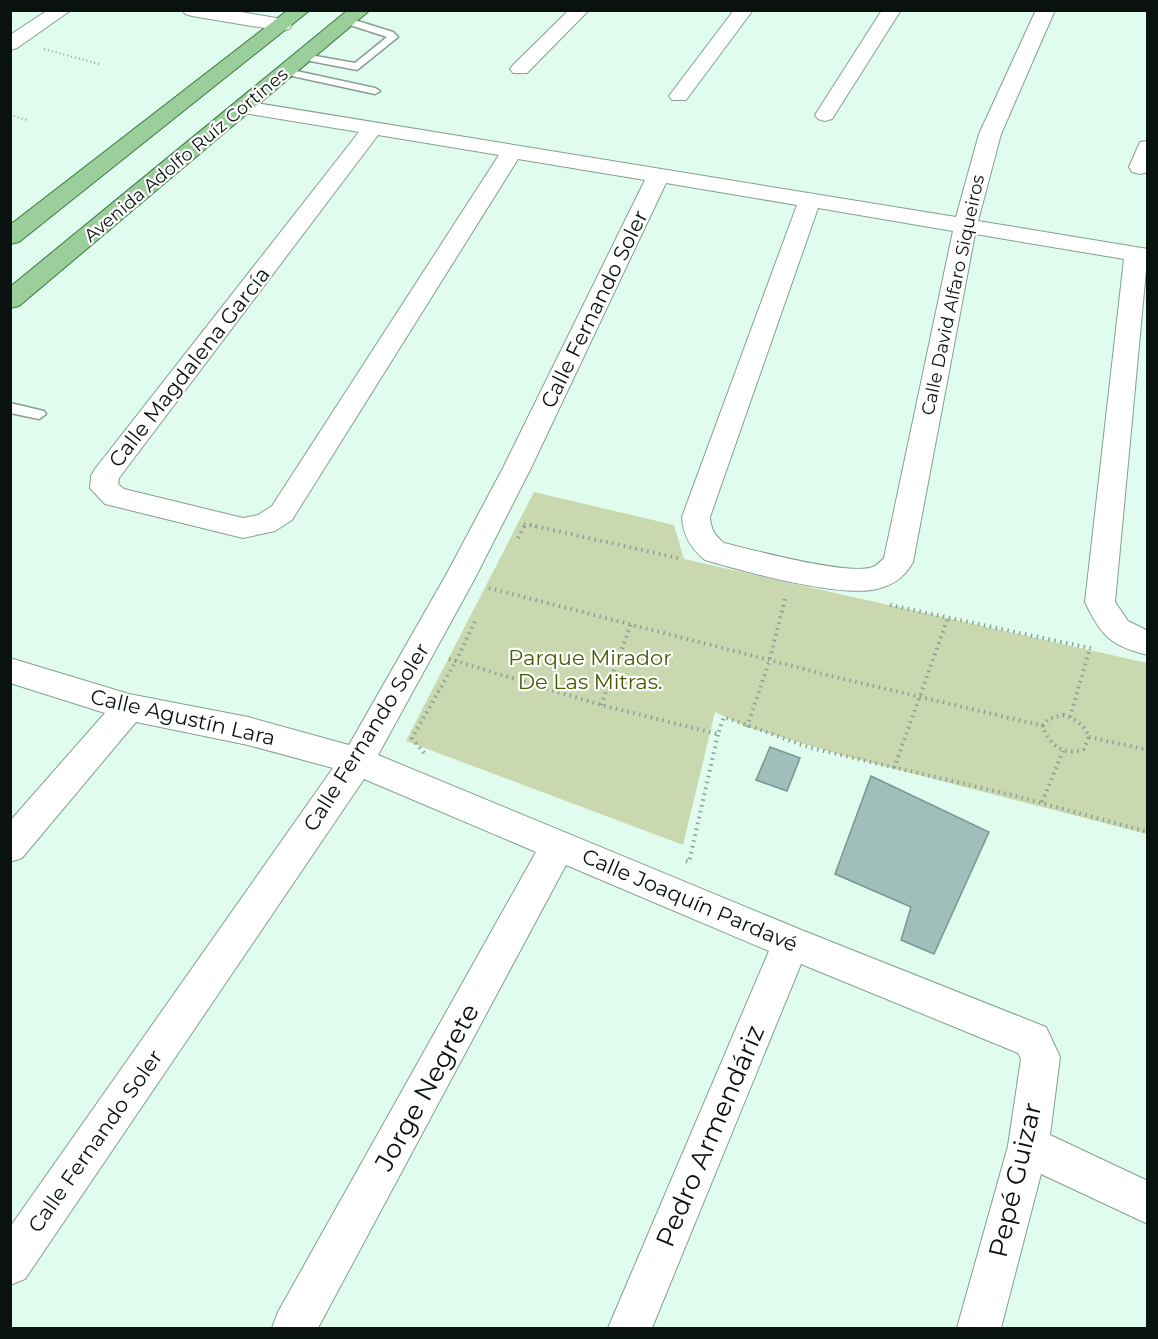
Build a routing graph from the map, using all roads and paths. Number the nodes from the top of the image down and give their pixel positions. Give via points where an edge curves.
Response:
1 (62, 10) edge
2 (192, 10) edge
3 (301, 10) edge
4 (580, 10) edge
5 (744, 10) edge
6 (892, 10) edge
7 (1046, 10) edge
8 (355, 16) edge
9 (282, 25) junction
10 (13, 43) edge
11 (99, 64) dead end
12 (295, 64) junction
13 (520, 69) dead end
14 (375, 91) dead end
15 (679, 96) dead end
16 (243, 107) junction
17 (10, 115) edge
18 (825, 115) dead end
19 (27, 120) dead end
20 (372, 129) junction
21 (1148, 147) edge
22 (513, 150) junction
23 (1140, 167) dead end
24 (659, 174) junction
25 (810, 200) junction
26 (965, 226) junction
27 (10, 237) edge
28 (1142, 255) edge
29 (10, 300) edge
30 (10, 408) edge
31 (39, 414) dead end
32 (526, 524) dead end
33 (516, 543) dead end
34 (496, 579) dead end
35 (459, 580) junction
36 (490, 588) junction
37 (786, 594) dead end
38 (486, 599) dead end
39 (481, 609) dead end
40 (948, 618) dead end
41 (631, 624) junction
42 (1148, 643) edge
43 (1090, 648) dead end
44 (421, 651) junction
45 (456, 661) junction
46 (769, 662) junction
47 (10, 670) edge
48 (917, 699) junction
49 (601, 705) junction
50 (129, 707) junction
51 (1070, 717) junction
52 (1044, 726) junction
53 (747, 728) junction
54 (718, 734) junction
55 (1089, 737) junction
56 (1148, 750) edge
57 (1063, 751) junction
58 (434, 757) dead end
59 (357, 761) junction
60 (894, 768) junction
61 (1042, 802) junction
62 (1148, 832) edge
63 (559, 845) junction
64 (10, 847) edge
65 (678, 858) dead end
66 (791, 943) junction
67 (1024, 1037) joint
68 (1028, 1146) junction
69 (1148, 1203) edge
70 (10, 1264) edge
71 (294, 1329) edge
72 (630, 1329) edge
73 (979, 1329) edge

1 - 10 street
2 - 9 street
3 - 9 main road, Avenida Adolfo Ruíz Cortines
4 - 13 street
5 - 15 street
6 - 18 street
7 - 26 street, Calle David Alfaro Siqueiros via 990,134
8 - 12 main road, Avenida Adolfo Ruíz Cortines
8 - 12 lane via 393,38 357,67
9 - 27 main road, Avenida Adolfo Ruíz Cortines
10 - 11 path
12 - 14 lane
12 - 16 main road, Avenida Adolfo Ruíz Cortines
16 - 20 street
16 - 29 main road, Avenida Adolfo Ruíz Cortines
17 - 19 path
20 - 22 street
20 - 22 street, Calle Magdalena García via 105,476 104,488 115,498 243,528 265,524 282,513
21 - 23 street
22 - 24 street
24 - 25 street
24 - 35 street, Calle Fernando Soler
25 - 26 street
25 - 26 street, Calle David Alfaro Siqueiros via 696,517 697,535 715,552 851,580 875,578 898,562
26 - 28 street
28 - 42 street via 1100,602 1111,625
30 - 31 lane
32 - 33 path
34 - 36 path
35 - 36 path
35 - 44 street, Calle Fernando Soler
36 - 38 path
36 - 41 path
37 - 46 path
39 - 45 path
40 - 48 path
41 - 46 path
41 - 49 path
43 - 51 path
44 - 45 path
44 - 59 street, Calle Fernando Soler
45 - 49 path
45 - 58 path via 412,738 423,753
46 - 48 path
46 - 53 path
47 - 50 street, Calle Agustín Lara
48 - 52 path
48 - 60 path
49 - 54 path
50 - 59 street, Calle Agustín Lara via 248,730
50 - 64 street
51 - 52 path via 1051,717
51 - 55 path via 1083,726
52 - 57 path via 1050,744
53 - 54 path via 724,717
53 - 60 path
54 - 65 path via 689,862
55 - 56 path
55 - 57 path via 1084,748
57 - 61 path
59 - 63 street, Calle Joaquín Pardavé
59 - 70 street, Calle Fernando Soler
60 - 61 path
61 - 62 path
63 - 66 street, Calle Joaquín Pardavé
63 - 71 street, Jorge Negrete
66 - 67 street, Calle Joaquín Pardavé
66 - 72 street, Pedro Armendáriz
67 - 68 street, Pepé Guizar via 1032,1040 1041,1057
68 - 69 street
68 - 73 street, Pepé Guizar

